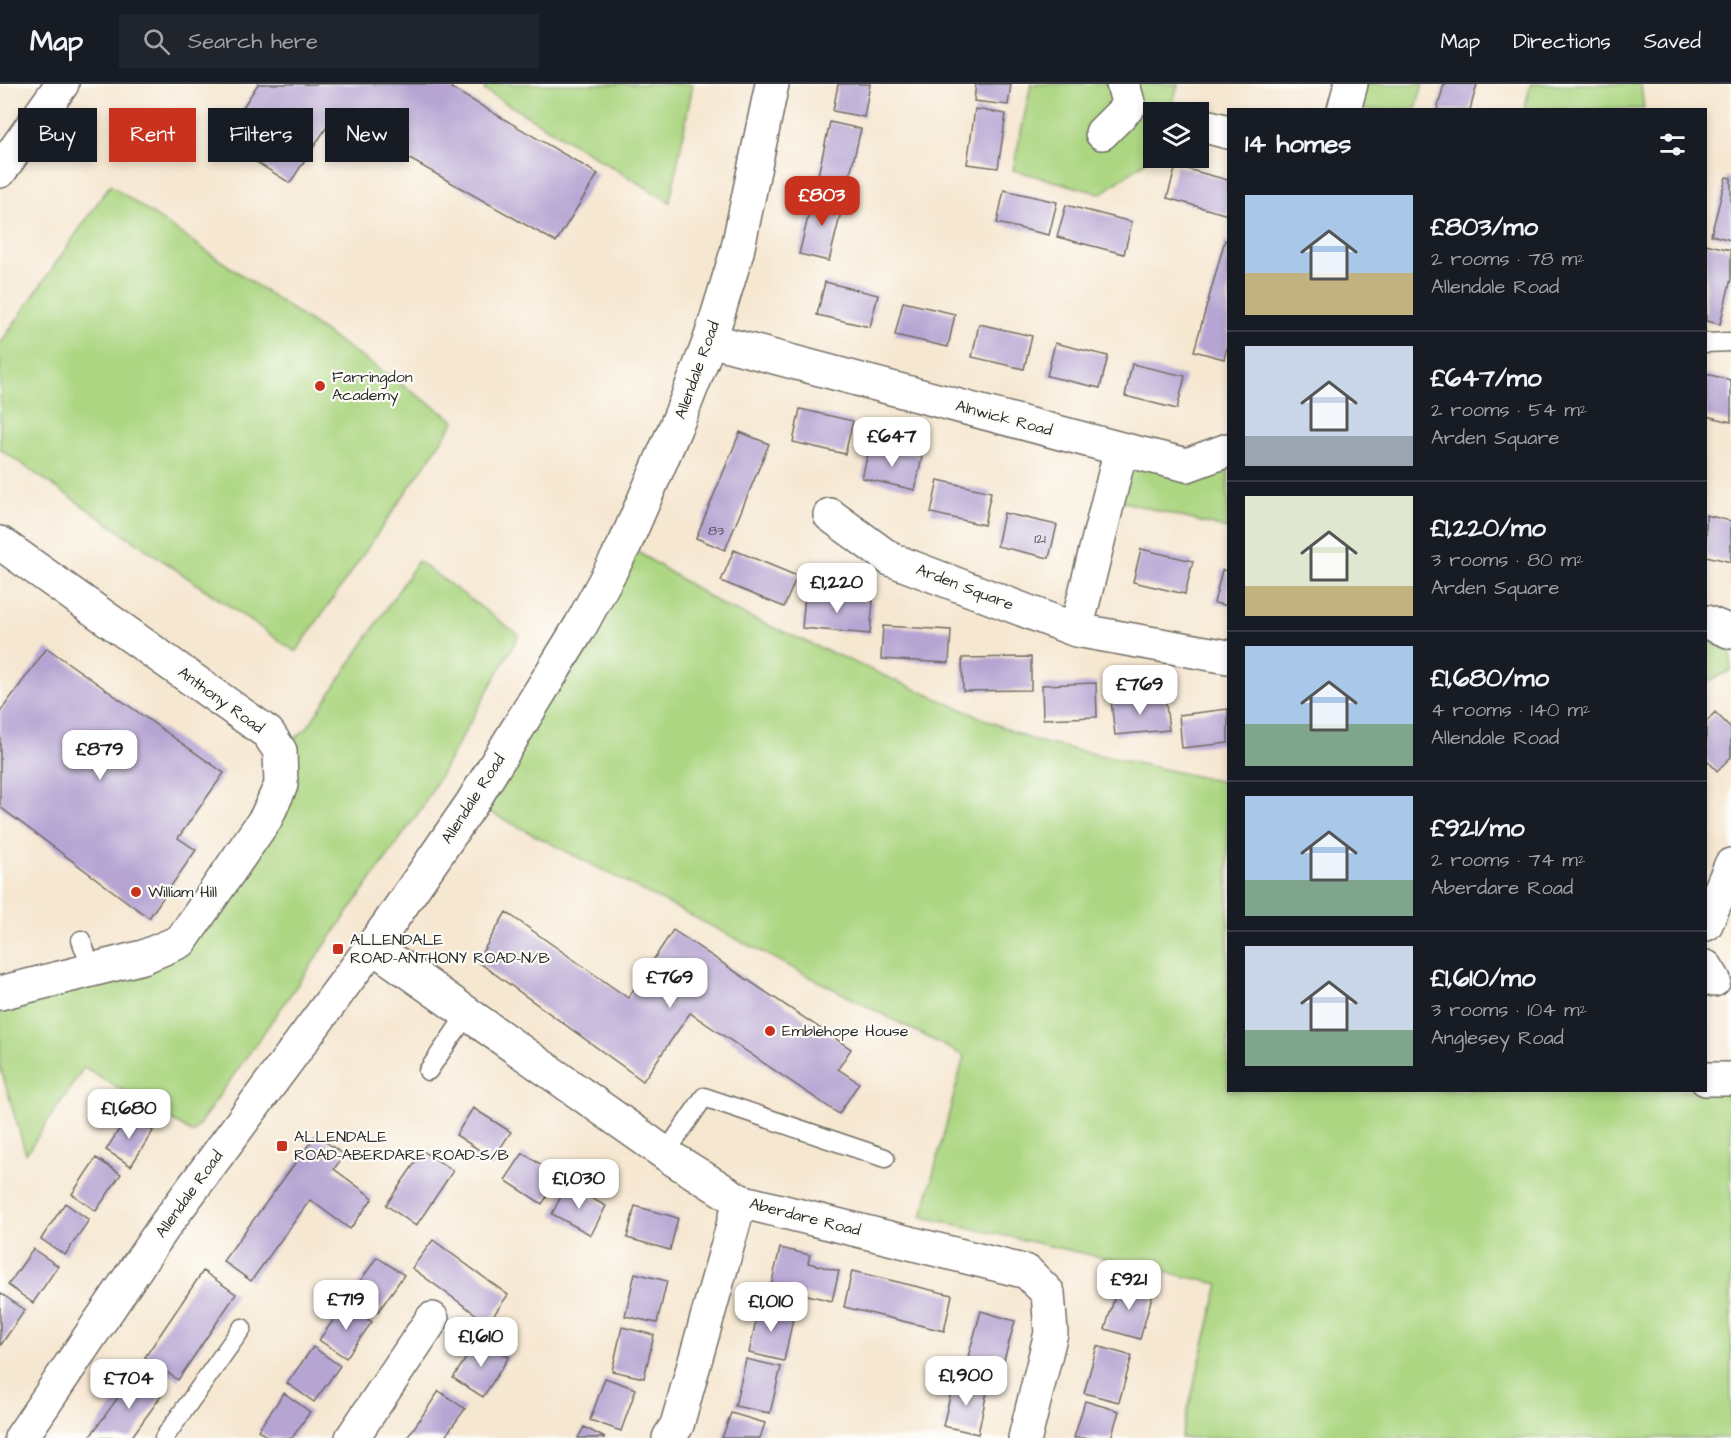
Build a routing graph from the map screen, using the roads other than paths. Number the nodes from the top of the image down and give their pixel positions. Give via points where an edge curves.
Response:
1 (62, 84) edge
2 (772, 84) edge
3 (1351, 84) edge
4 (1136, 101) edge
5 (1345, 108) edge
6 (1209, 127) edge
7 (1227, 132) edge
8 (1102, 133) dead end
9 (0, 171) edge
10 (710, 340) junction
11 (1731, 342) edge
12 (1707, 343) edge
13 (1121, 449) junction
14 (1227, 450) edge
15 (830, 515) dead end
16 (0, 543) edge
17 (1707, 622) edge
18 (1076, 630) junction
19 (1731, 632) edge
20 (1227, 657) edge
21 (1731, 865) edge
22 (1707, 922) edge
23 (372, 946) junction
24 (0, 993) edge
25 (467, 1014) junction
26 (428, 1071) dead end
27 (1707, 1079) edge
28 (1731, 1079) edge
29 (665, 1154) junction
30 (885, 1158) dead end
31 (740, 1201) junction
32 (432, 1319) dead end
33 (242, 1328) dead end
34 (21, 1438) edge
35 (164, 1438) edge
36 (352, 1438) edge
37 (669, 1438) edge
38 (1024, 1438) edge

1 - 9 street
2 - 10 street, Allendale Road via 737,252
3 - 5 street
4 - 8 street
6 - 7 street
10 - 13 street, Alnwick Road
10 - 23 street, Allendale Road via 625,544 581,625 472,803
11 - 12 lane
13 - 14 street, Alnwick Road via 1187,465
13 - 18 street
15 - 18 street, Arden Square via 890,559
16 - 24 street, Anthony Road via 268,733 280,752 281,785 266,818 181,941 143,957 86,954
17 - 19 street
18 - 20 street, Arden Square
21 - 22 street
23 - 25 street, Aberdare Road
23 - 34 street, Allendale Road via 166,1224
25 - 26 lane
25 - 29 street, Aberdare Road
27 - 28 street
29 - 30 lane via 704,1097
29 - 31 street, Aberdare Road
31 - 37 street via 677,1425
31 - 38 street, Aberdare Road via 1027,1272 1048,1293 1050,1333
32 - 36 street
33 - 35 lane

